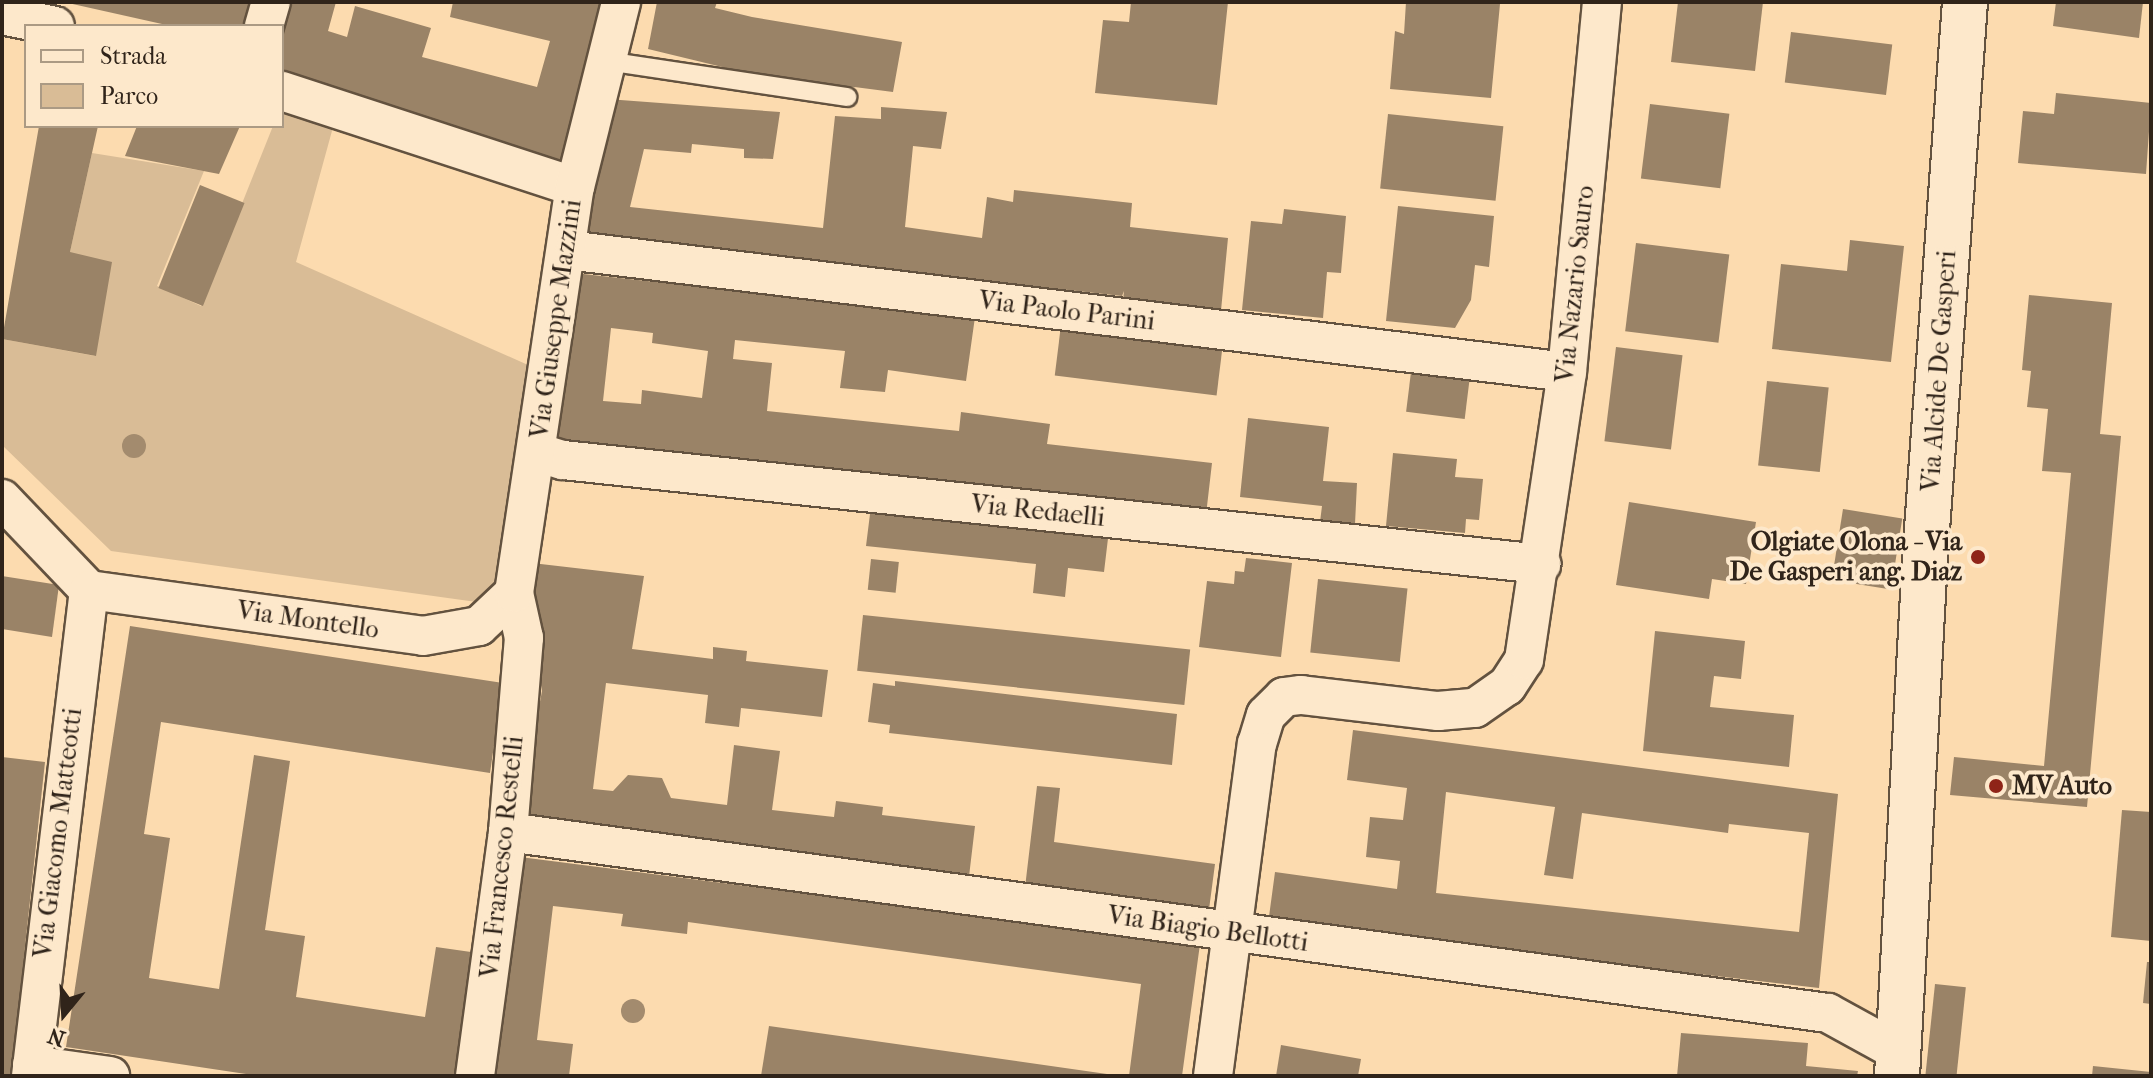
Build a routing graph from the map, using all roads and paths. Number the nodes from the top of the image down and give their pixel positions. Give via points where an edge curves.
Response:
1 (271, 2) edge
2 (621, 2) edge
3 (1602, 2) edge
4 (1965, 2) edge
5 (2, 15) edge
6 (45, 24) edge
7 (265, 24) edge
8 (606, 61) junction
9 (284, 92) edge
10 (847, 97) dead end
11 (575, 187) junction
12 (567, 250) junction
13 (1567, 372) junction
14 (536, 452) junction
15 (2, 499) edge
16 (1541, 564) junction
17 (89, 590) junction
18 (514, 593) junction
19 (524, 638) joint
20 (508, 832) junction
21 (1233, 932) junction
22 (1898, 1064) edge
23 (31, 1070) edge
24 (110, 1076) edge
25 (475, 1076) edge
26 (1213, 1076) edge

1 - 7 street
2 - 8 street, Via Giuseppe Mazzini
3 - 13 street, Via Nazario Sauro
4 - 22 street, Via Alcide De Gasperi via 1925,557
5 - 6 street
8 - 10 lane
8 - 11 street, Via Giuseppe Mazzini
9 - 11 street
11 - 12 street, Via Giuseppe Mazzini
12 - 13 street, Via Paolo Parini
12 - 14 street, Via Giuseppe Mazzini
13 - 16 street, Via Nazario Sauro
14 - 16 street, Via Redaelli via 579,461
14 - 18 street, Via Giuseppe Mazzini
15 - 17 street
16 - 21 street, Via Nazario Sauro via 1524,660 1489,702 1438,711 1301,695 1274,705 1257,744
17 - 18 street, Via Montello via 423,636 479,626
17 - 23 street, Via Giacomo Matteotti
18 - 19 street, Via Giuseppe Mazzini
19 - 20 street, Via Francesco Restelli
20 - 21 street, Via Biagio Bellotti
20 - 25 street, Via Francesco Restelli
21 - 22 street, Via Biagio Bellotti via 1828,1013
21 - 26 street, Via Nazario Sauro
23 - 24 street

